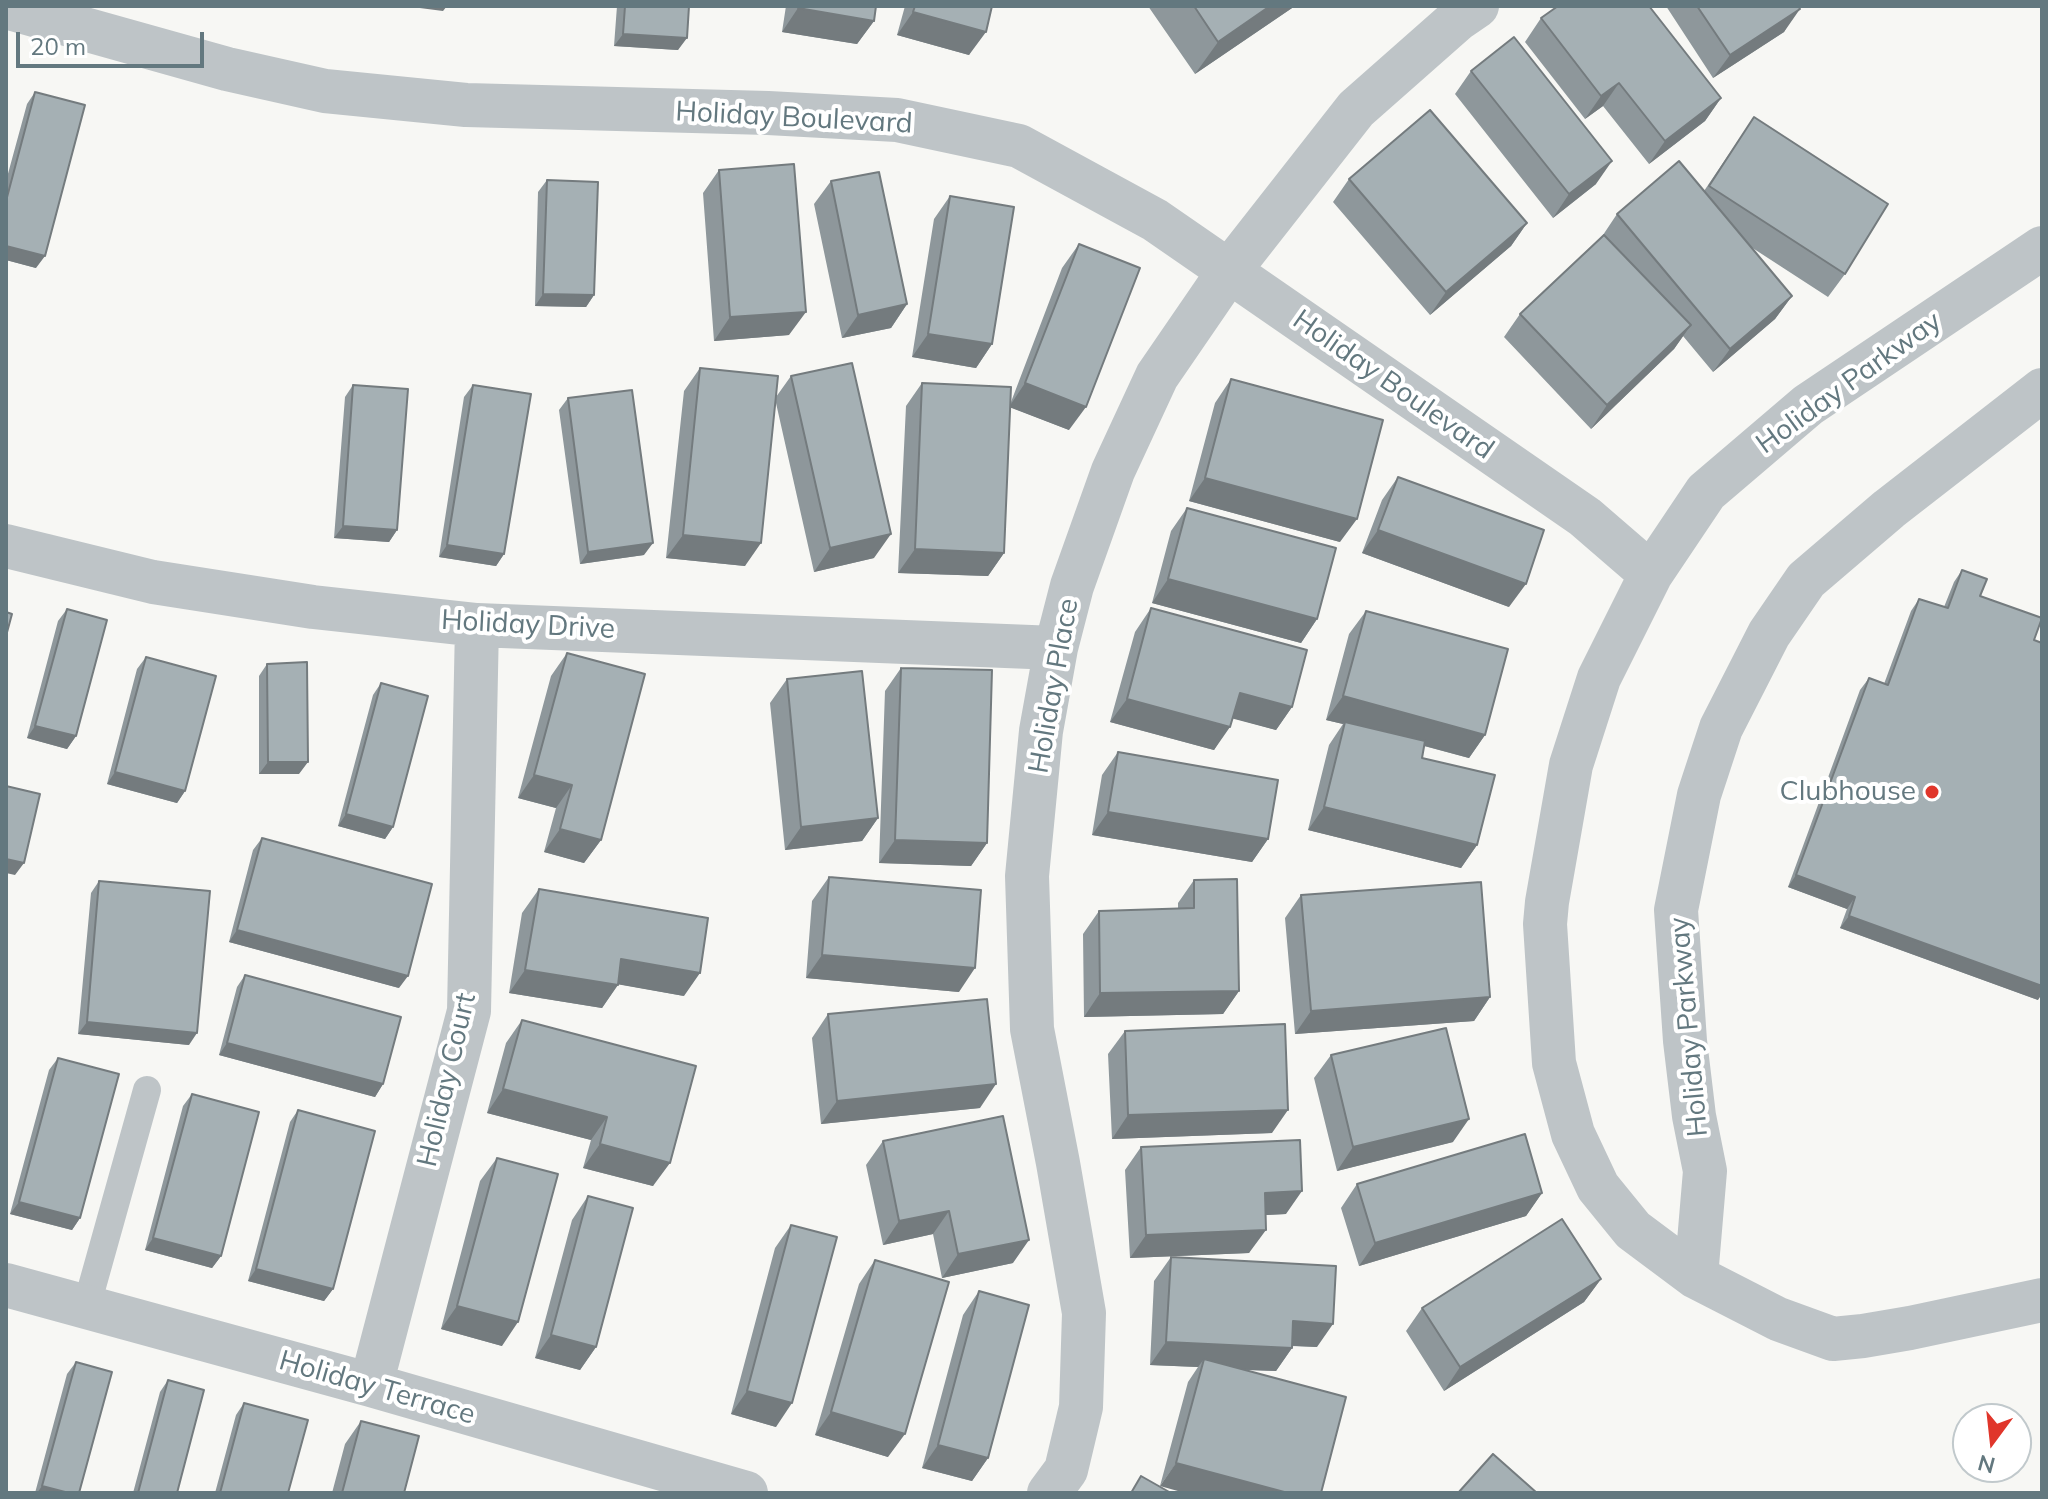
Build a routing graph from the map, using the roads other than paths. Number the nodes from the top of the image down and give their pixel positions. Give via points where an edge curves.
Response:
1 (1477, 6) edge
2 (6, 7) edge
3 (2042, 248) edge
4 (1229, 271) junction
5 (2042, 390) edge
6 (6, 546) edge
7 (1651, 574) junction
8 (477, 625) junction
9 (1056, 648) junction
10 (147, 1090) dead end
11 (1696, 1277) junction
12 (6, 1285) edge
13 (2042, 1300) edge
14 (86, 1308) junction
15 (371, 1385) junction
16 (746, 1493) edge
17 (1049, 1493) edge

1 - 4 street, Holiday Place via 1356,109
2 - 4 street, Holiday Boulevard via 325,91 466,105 897,120 1019,146 1155,220
3 - 7 street, Holiday Parkway via 1808,405 1706,492
4 - 7 street, Holiday Boulevard via 1585,517
4 - 9 street, Holiday Place via 1157,376 1113,471
5 - 11 street, Holiday Parkway via 1806,580 1769,634 1721,728 1699,795 1676,910 1687,1056 1705,1171
6 - 8 street, Holiday Drive via 153,582
7 - 11 street, Holiday Parkway via 1599,678 1571,765 1545,924 1554,1063 1573,1134 1598,1187 1633,1230
8 - 9 street, Holiday Drive
8 - 15 street, Holiday Court via 469,1011
9 - 17 street, Holiday Place via 1041,731 1027,876 1032,1029 1084,1313 1081,1407 1066,1470
10 - 14 lane
11 - 13 street, Holiday Parkway via 1778,1319 1833,1339
12 - 14 street, Holiday Terrace
14 - 15 street, Holiday Terrace
15 - 16 street, Holiday Terrace

